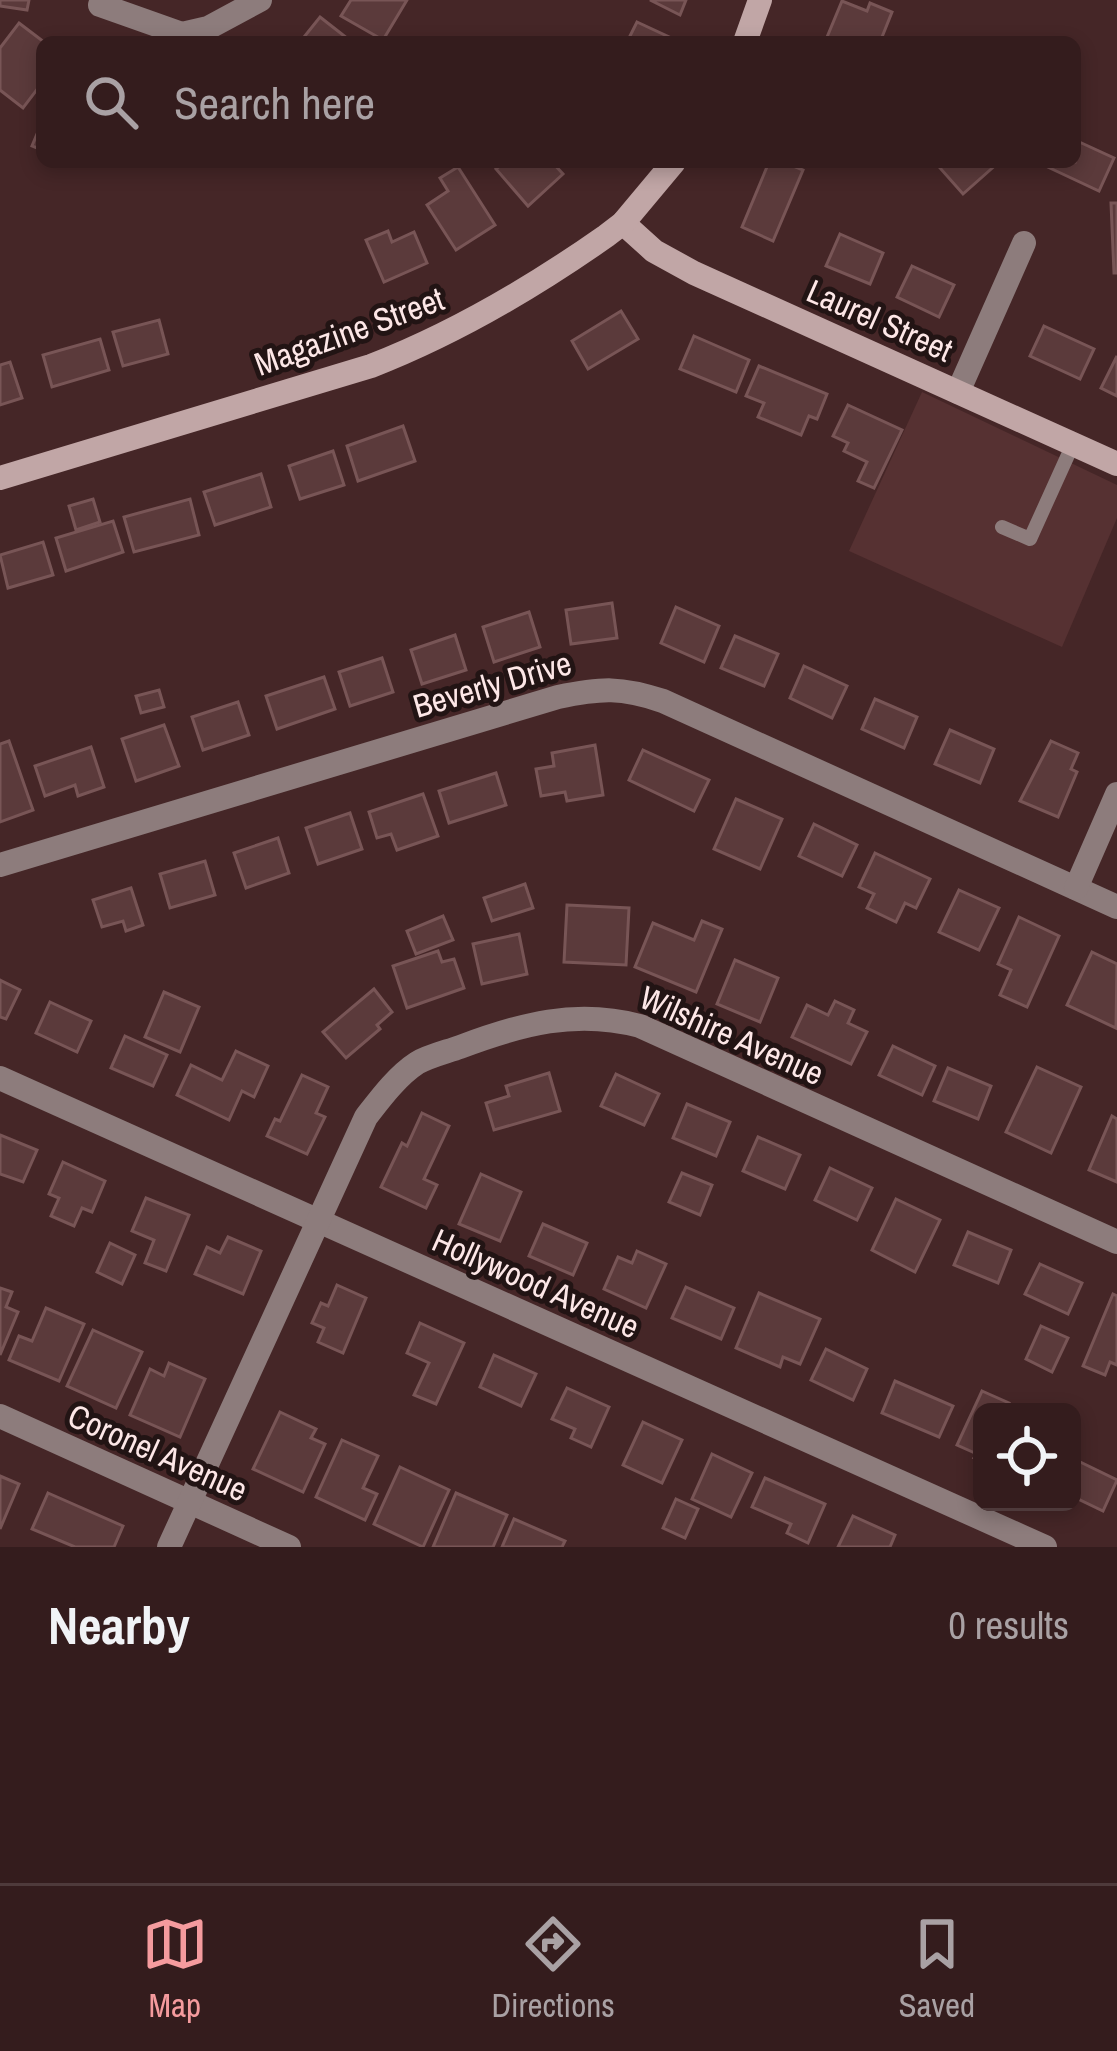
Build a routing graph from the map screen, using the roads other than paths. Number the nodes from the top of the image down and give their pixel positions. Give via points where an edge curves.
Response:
1 (260, 0) edge
2 (760, 0) edge
3 (100, 4) dead end
4 (747, 36) edge
5 (669, 168) edge
6 (623, 223) junction
7 (1024, 243) dead end
8 (958, 392) junction
9 (1072, 444) junction
10 (1117, 464) edge
11 (0, 478) edge
12 (1002, 527) dead end
13 (1117, 794) edge
14 (0, 866) edge
15 (1076, 888) junction
16 (1117, 907) edge
17 (0, 1078) edge
18 (319, 1222) junction
19 (1117, 1242) edge
20 (0, 1417) edge
21 (189, 1502) junction
22 (169, 1547) edge
23 (289, 1547) edge
24 (1045, 1547) edge

1 - 3 street via 182,34
2 - 4 street
5 - 6 street, Magazine Street
6 - 8 street, Laurel Street via 694,273
6 - 11 street, Magazine Street via 425,345
7 - 8 street
8 - 9 street, Laurel Street
9 - 10 street, Laurel Street
9 - 12 lane via 1030,539
13 - 15 street
14 - 15 street, Beverly Drive via 558,697 625,688
15 - 16 street, Beverly Drive
17 - 18 street, Hollywood Avenue
18 - 19 street, Wilshire Avenue via 366,1117 417,1063 538,1021 579,1016 640,1026
18 - 21 street, Wilshire Avenue
18 - 24 street, Hollywood Avenue
20 - 21 street, Coronel Avenue
21 - 22 street, Wilshire Avenue
21 - 23 street, Coronel Avenue

